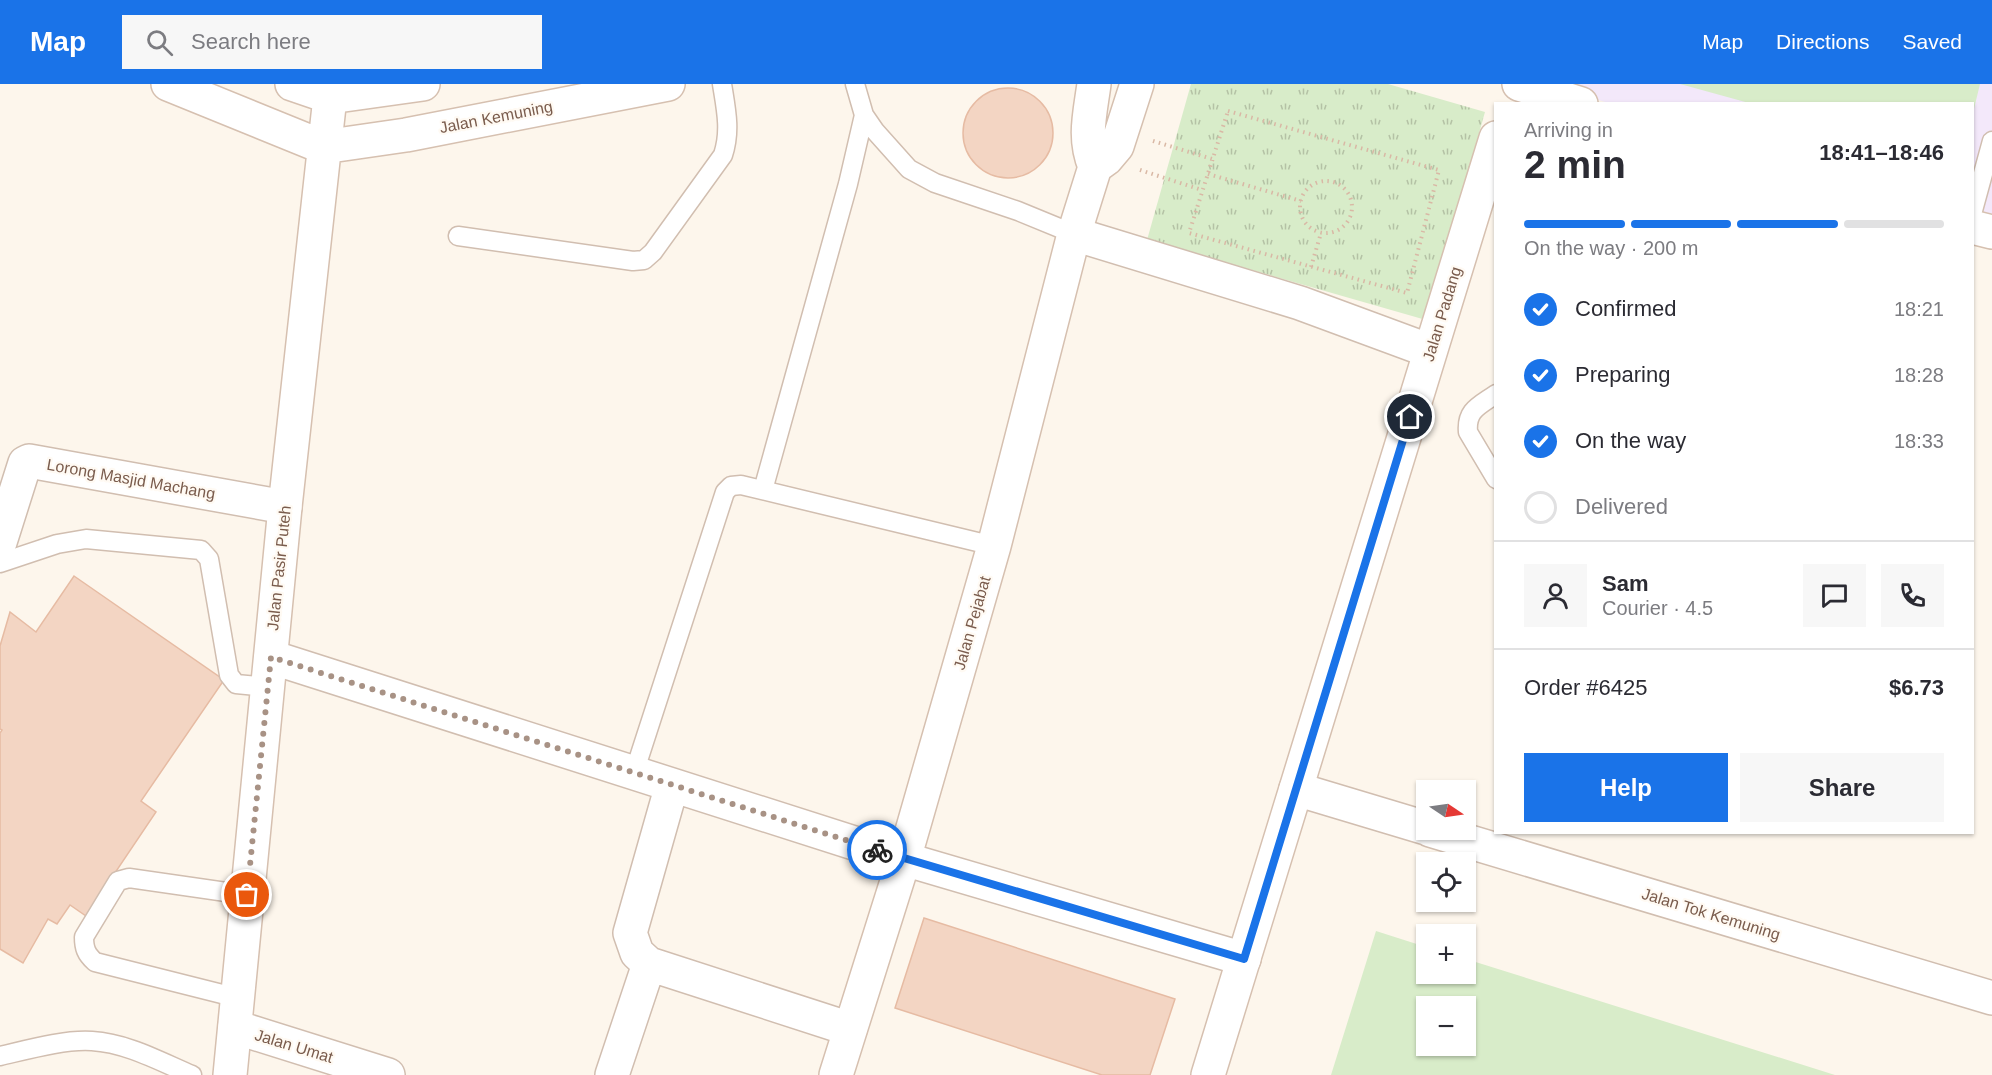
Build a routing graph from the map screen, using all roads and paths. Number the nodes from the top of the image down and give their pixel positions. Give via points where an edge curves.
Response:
1 (168, 84) edge
2 (292, 84) edge
3 (423, 84) edge
4 (668, 84) edge
5 (722, 84) edge
6 (855, 84) edge
7 (1094, 84) edge
8 (1137, 84) edge
9 (1512, 84) edge
10 (1519, 84) edge
11 (330, 98) junction
12 (1507, 102) edge
13 (1575, 102) edge
14 (864, 116) junction
15 (1123, 132) junction
16 (1992, 141) edge
17 (1494, 144) edge
18 (323, 147) junction
19 (1212, 159) junction
20 (1101, 163) junction
21 (1208, 174) junction
22 (1202, 190) junction
23 (1301, 201) junction
24 (1974, 207) edge
25 (1974, 227) edge
26 (1992, 232) edge
27 (1321, 233) junction
28 (1074, 234) junction
29 (458, 236) dead end
30 (1311, 266) junction
31 (1300, 303) junction
32 (1430, 351) junction
33 (1494, 395) edge
34 (1494, 476) edge
35 (763, 490) junction
36 (285, 507) junction
37 (0, 542) edge
38 (994, 546) junction
39 (0, 563) edge
40 (269, 672) junction
41 (634, 773) junction
42 (672, 785) junction
43 (1296, 789) junction
44 (1416, 825) edge
45 (1465, 840) edge
46 (904, 859) junction
47 (247, 895) junction
48 (1244, 959) junction
49 (649, 964) junction
50 (1992, 998) edge
51 (236, 1013) junction
52 (850, 1029) junction
53 (0, 1056) edge
54 (192, 1075) edge
55 (230, 1075) edge
56 (388, 1075) edge
57 (612, 1075) edge
58 (836, 1075) edge
59 (1208, 1075) edge

1 - 18 street
2 - 11 street
3 - 11 street
4 - 18 street, Jalan Kemuning via 406,135
5 - 29 lane via 729,129 723,156 644,260
6 - 14 lane
7 - 20 street via 1087,134 1089,152
8 - 15 street, Jalan Pejabat
9 - 12 street
10 - 13 street
11 - 18 street, Jalan Pasir Puteh
14 - 28 lane via 909,169 935,183 1018,210
14 - 35 lane
15 - 19 path
15 - 20 street, Jalan Pejabat via 1117,146
16 - 24 lane
17 - 32 street, Jalan Padang
18 - 36 street, Jalan Pasir Puteh
19 - 21 path
19 - 30 path via 1228,111 1439,170 1407,293
20 - 22 path
20 - 28 street, Jalan Pejabat
21 - 22 path
21 - 23 path
22 - 30 path via 1189,233
23 - 27 path via 1306,225
23 - 27 path via 1311,185 1329,180 1346,189 1351,197 1353,207 1346,224 1330,234
25 - 26 street
27 - 30 path
28 - 31 street
28 - 38 street, Jalan Pejabat
30 - 31 path
31 - 32 street
32 - 43 street, Jalan Padang
33 - 34 lane via 1473,410 1467,424
35 - 38 lane
35 - 41 lane via 736,485 724,492
36 - 37 street, Lorong Masjid Machang via 29,461 25,463
36 - 40 street, Jalan Pasir Puteh
38 - 46 street, Jalan Pejabat
39 - 40 lane via 86,539 201,550 209,559 228,675 236,684
40 - 41 street
40 - 47 street, Jalan Pasir Puteh
41 - 42 street
42 - 46 street
42 - 49 street via 630,933 636,954
43 - 44 street, Jalan Tok Kemuning
43 - 48 street, Jalan Padang
45 - 50 street, Jalan Tok Kemuning
46 - 48 street
46 - 52 street, Jalan Pejabat
47 - 51 street, Jalan Pasir Puteh
47 - 51 lane via 126,878 118,881 84,937 87,956 95,962
48 - 59 street, Jalan Padang
49 - 52 street
49 - 57 street
51 - 55 street, Jalan Pasir Puteh
51 - 56 street, Jalan Umat
52 - 58 street, Jalan Pejabat
53 - 54 lane via 91,1041 129,1048

